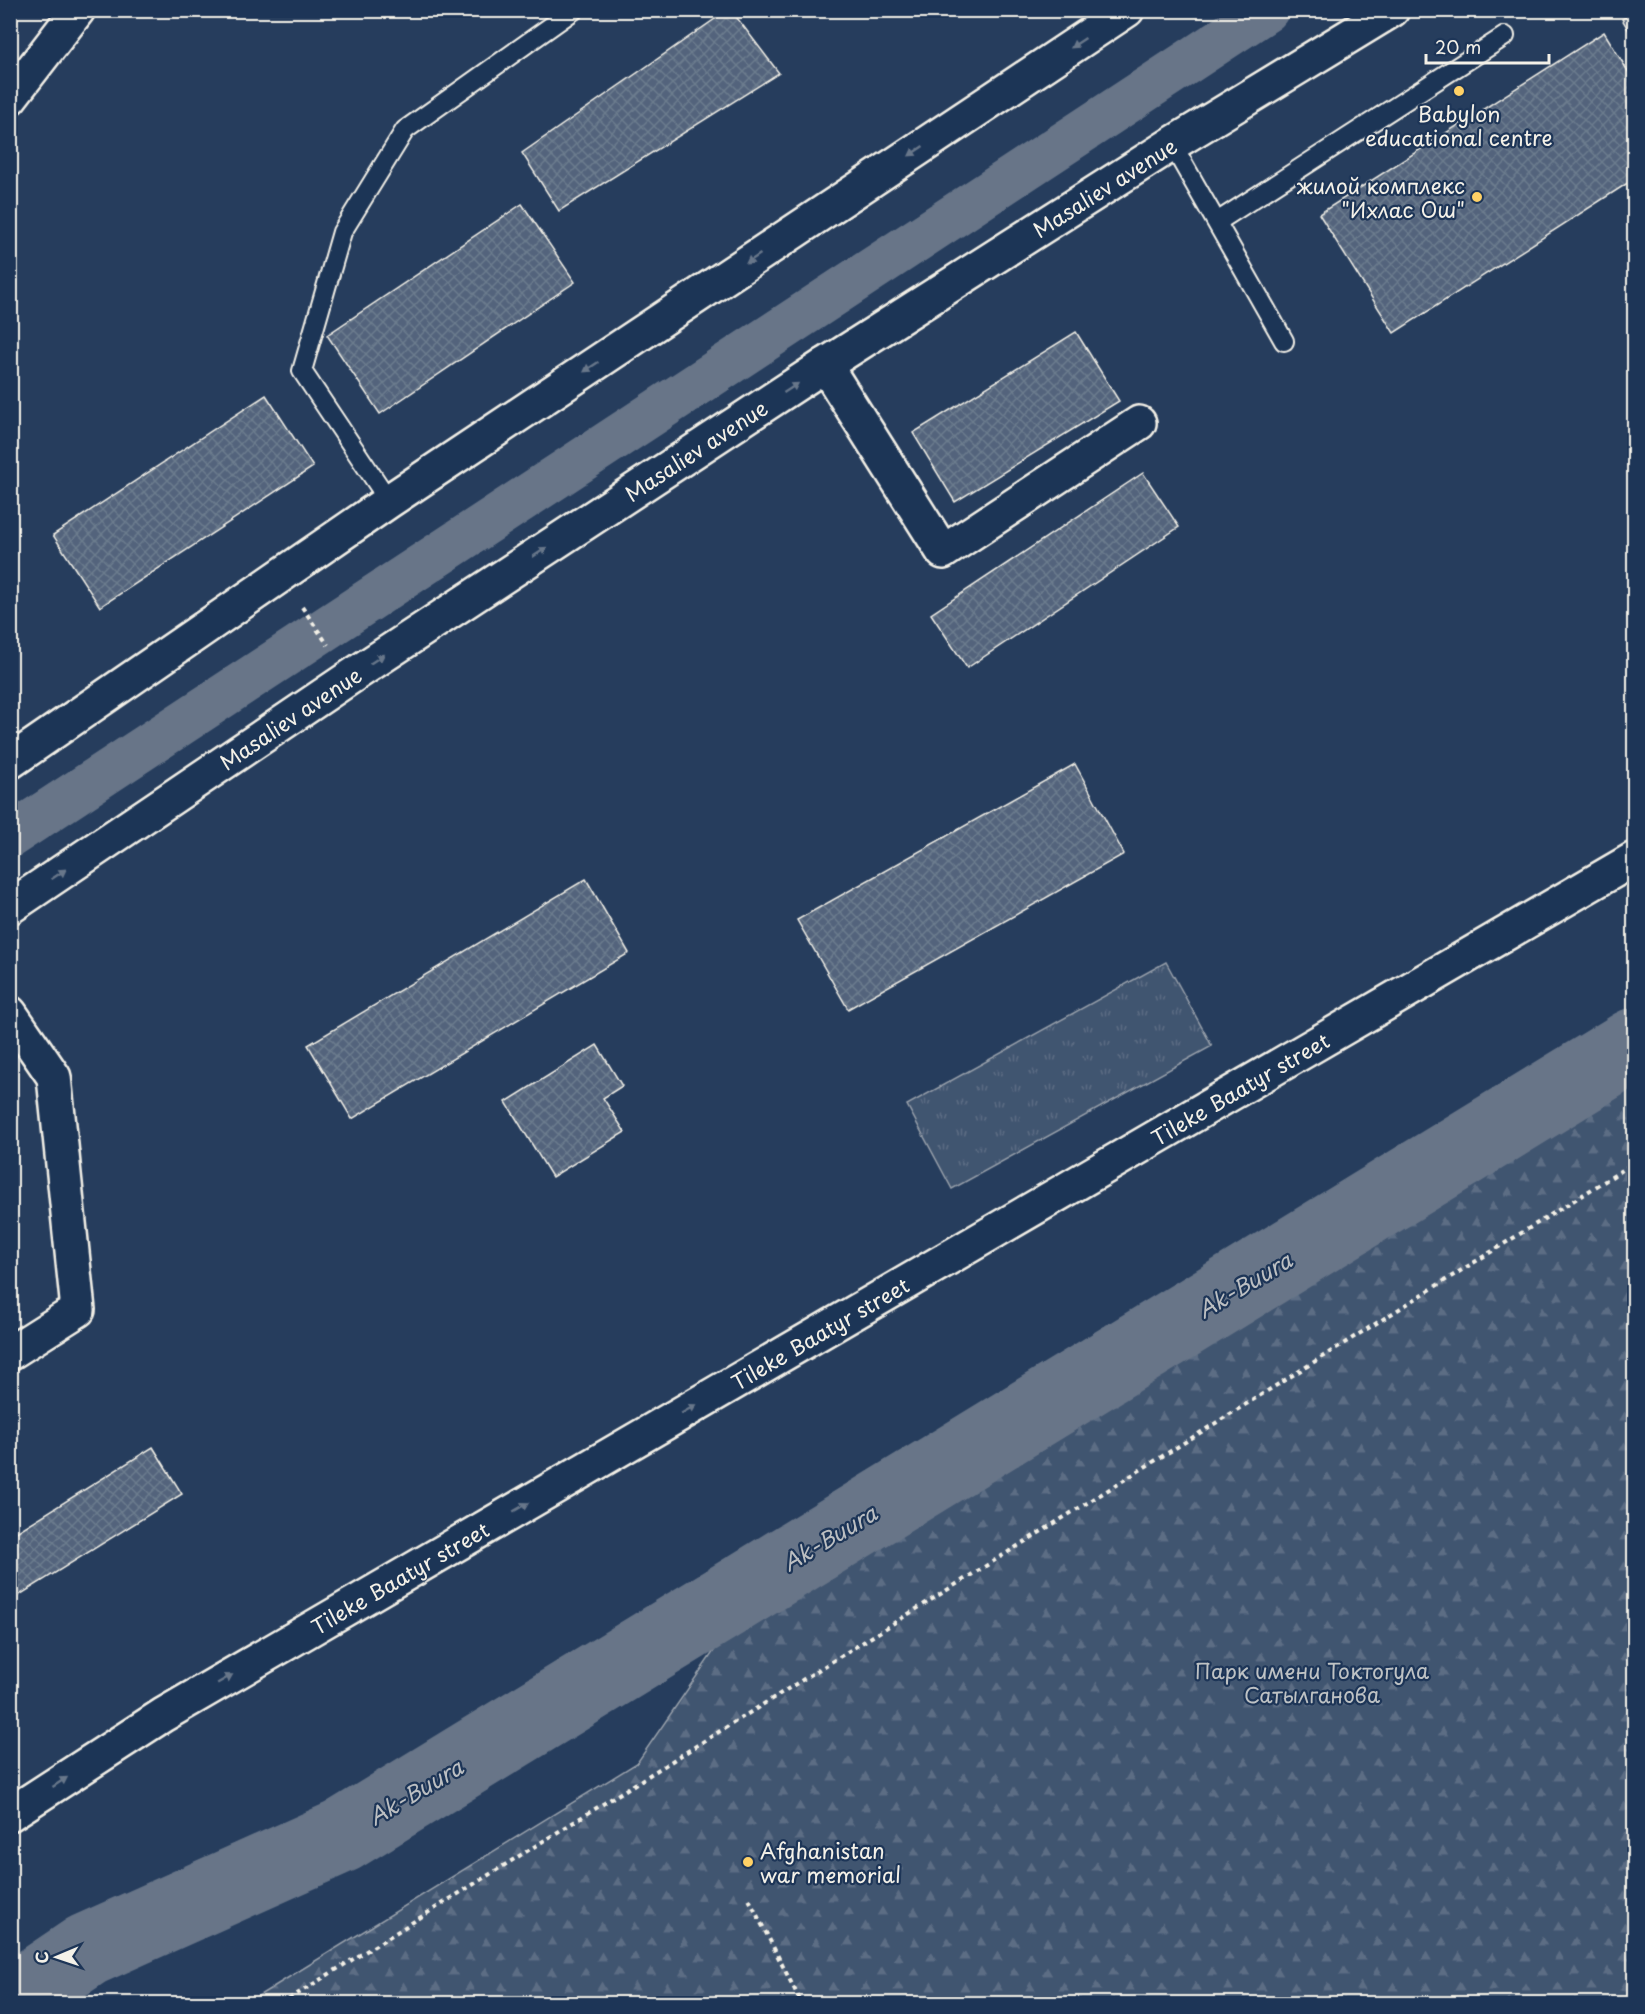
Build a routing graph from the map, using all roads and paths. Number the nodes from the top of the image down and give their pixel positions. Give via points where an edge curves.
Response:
1 (78, 10) edge
2 (574, 10) edge
3 (1127, 10) edge
4 (1392, 10) edge
5 (1505, 36) dead end
6 (10, 98) edge
7 (1172, 144) junction
8 (1217, 222) junction
9 (1284, 341) dead end
10 (825, 365) junction
11 (1139, 423) dead end
12 (389, 501) junction
13 (302, 606) dead end
14 (328, 645) dead end
15 (10, 762) edge
16 (1635, 859) edge
17 (10, 907) edge
18 (10, 1013) edge
19 (1635, 1162) edge
20 (10, 1353) edge
21 (10, 1814) edge
22 (748, 1899) dead end
23 (281, 2004) edge
24 (802, 2004) edge

1 - 6 main road
2 - 12 lane via 405,130 342,232 302,371
3 -> 12 main road
4 - 7 main road, Masaliev avenue
5 - 8 lane
7 - 8 lane
7 - 10 main road, Masaliev avenue
8 - 9 lane
10 - 11 main road via 943,552
17 -> 10 main road, Masaliev avenue via 359,671
12 - 15 main road
13 - 14 path
21 -> 16 main road, Tileke Baatyr street via 163,1715
18 - 20 main road via 54,1077 78,1310
19 - 23 path
22 - 24 path

